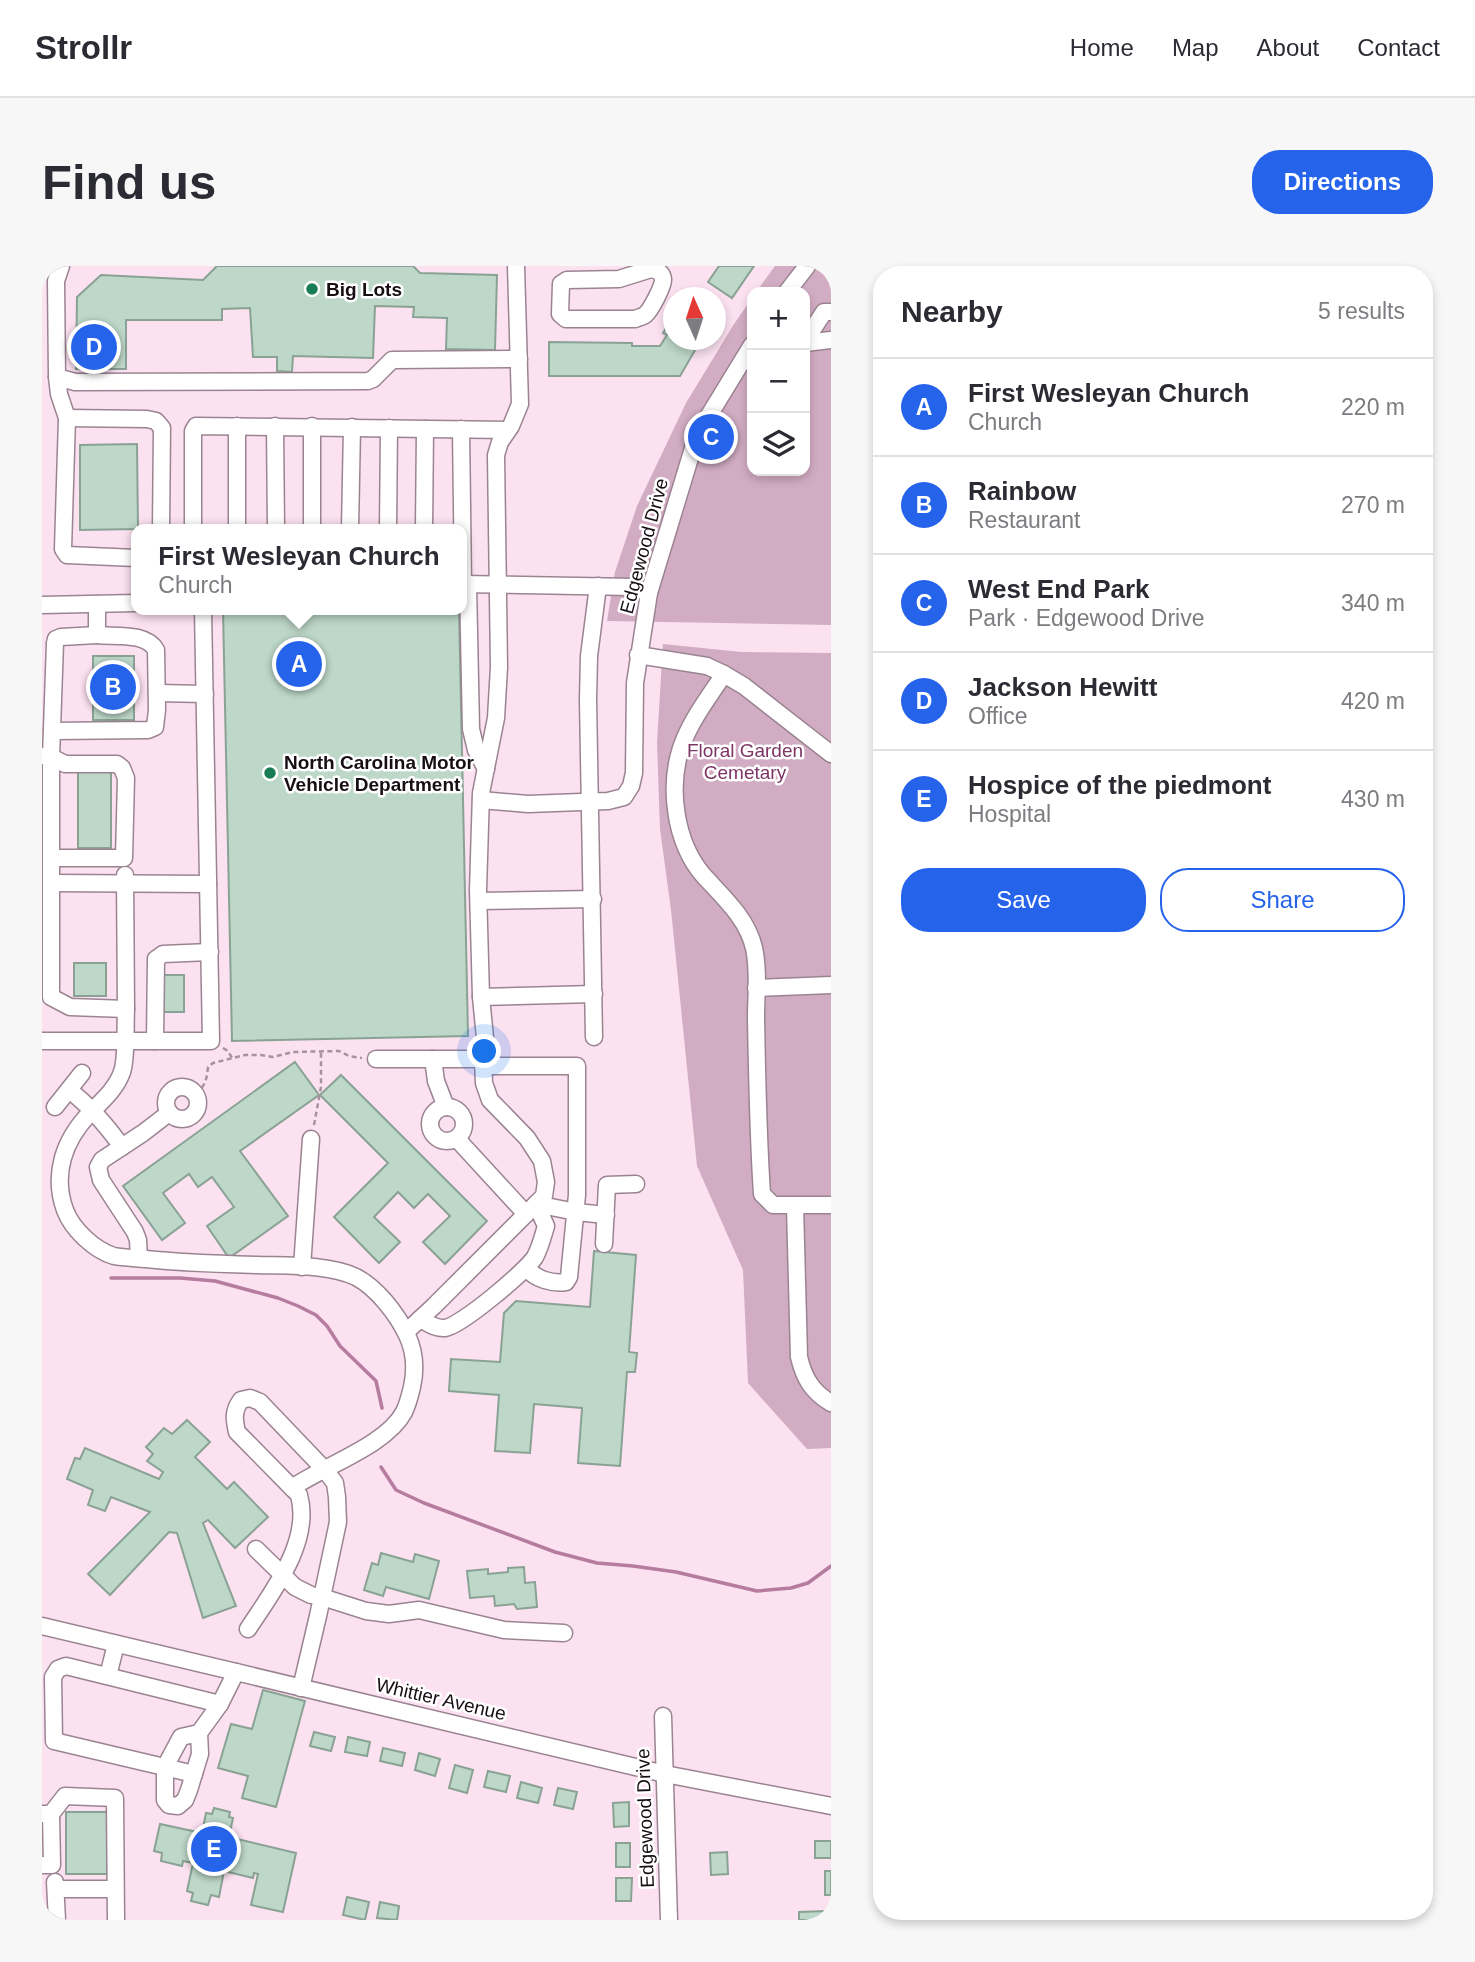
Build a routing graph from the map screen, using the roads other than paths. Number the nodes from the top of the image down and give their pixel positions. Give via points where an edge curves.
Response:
1 (61, 266) edge
2 (516, 266) edge
3 (807, 266) edge
4 (618, 272) edge
5 (791, 287) edge
6 (831, 312) edge
7 (810, 334) edge
8 (831, 340) edge
9 (810, 342) edge
10 (749, 350) edge
11 (519, 359) junction
12 (57, 377) junction
13 (66, 418) junction
14 (237, 426) junction
15 (275, 426) junction
16 (312, 426) junction
17 (352, 427) junction
18 (390, 428) junction
19 (425, 429) junction
20 (461, 429) junction
21 (508, 430) junction
22 (161, 524) edge
23 (192, 524) edge
24 (237, 524) edge
25 (275, 524) edge
26 (312, 524) edge
27 (350, 524) edge
28 (388, 524) edge
29 (424, 524) edge
30 (463, 524) edge
31 (131, 558) edge
32 (467, 584) edge
33 (497, 584) junction
34 (598, 586) junction
35 (649, 593) junction
36 (131, 603) edge
37 (97, 604) junction
38 (42, 605) edge
39 (203, 615) edge
40 (465, 615) edge
41 (96, 635) junction
42 (638, 656) junction
43 (724, 674) junction
44 (157, 693) junction
45 (205, 694) junction
46 (52, 731) junction
47 (831, 754) edge
48 (47, 756) edge
49 (486, 768) junction
50 (481, 800) junction
51 (590, 801) junction
52 (46, 814) edge
53 (51, 858) junction
54 (124, 858) junction
55 (51, 883) junction
56 (125, 883) junction
57 (208, 884) junction
58 (593, 899) junction
59 (479, 901) junction
60 (209, 953) junction
61 (831, 985) edge
62 (756, 988) junction
63 (594, 994) junction
64 (481, 997) junction
65 (126, 1009) junction
66 (594, 1037) dead end
67 (42, 1041) edge
68 (124, 1041) junction
69 (155, 1041) junction
70 (376, 1059) road end
71 (433, 1059) junction
72 (483, 1062) junction
73 (82, 1073) dead end
74 (69, 1090) junction
75 (55, 1107) dead end
76 (446, 1107) junction
77 (92, 1111) junction
78 (169, 1113) junction
79 (311, 1139) road end
80 (457, 1139) junction
81 (122, 1147) junction
82 (636, 1184) dead end
83 (831, 1205) edge
84 (795, 1206) junction
85 (531, 1209) junction
86 (576, 1212) junction
87 (606, 1215) junction
88 (604, 1244) dead end
89 (139, 1258) junction
90 (302, 1266) junction
91 (526, 1268) junction
92 (420, 1319) junction
93 (406, 1332) junction
94 (831, 1403) edge
95 (325, 1470) junction
96 (292, 1488) junction
97 (256, 1549) dead end
98 (282, 1576) junction
99 (322, 1597) junction
100 (42, 1626) edge
101 (248, 1629) dead end
102 (564, 1633) dead end
103 (116, 1644) junction
104 (236, 1672) junction
105 (108, 1676) junction
106 (301, 1688) junction
107 (220, 1704) junction
108 (663, 1716) dead end
109 (199, 1733) junction
110 (165, 1767) junction
111 (194, 1774) junction
112 (665, 1774) junction
113 (831, 1806) edge
114 (47, 1814) edge
115 (47, 1865) edge
116 (56, 1889) junction
117 (115, 1889) junction
118 (57, 1920) edge
119 (116, 1920) edge
120 (669, 1920) edge

1 - 12 street via 56,281
2 - 11 street
3 - 5 street
4 - 4 street via 567,279 561,284 559,314 566,319 645,316 663,277 651,269
6 - 7 street via 824,312
8 - 9 street
10 - 35 street, Edgewood Drive via 697,435
11 - 12 street via 392,360 368,380 75,382
11 - 21 street via 520,404
12 - 13 street
13 - 22 street via 156,421 162,428
13 - 31 street via 63,549 66,555
14 - 15 street
14 - 23 street via 197,426 193,431
14 - 24 street
15 - 16 street
15 - 25 street
16 - 17 street
16 - 26 street
17 - 18 street
17 - 27 street
18 - 19 street
18 - 28 street
19 - 20 street
19 - 29 street
20 - 21 street
20 - 30 street
21 - 33 street via 496,455
32 - 33 street
33 - 34 street
33 - 49 street via 496,718
34 - 35 street via 633,587
34 - 51 street via 589,656
35 - 42 street, Edgewood Drive
36 - 37 street
37 - 38 street
37 - 41 street
39 - 45 street
40 - 49 street via 471,729
41 - 44 street via 152,643
41 - 46 street via 56,639
42 - 43 street via 707,666
42 - 51 street, Edgewood Drive via 631,786 624,797
43 - 47 street
43 - 62 street via 681,748 676,806 688,851 747,929 754,947
44 - 45 street
44 - 46 street via 155,727 148,730
45 - 57 street
46 - 48 street
48 - 52 street
48 - 54 street via 65,764 117,764 122,768 126,778
49 - 50 street
50 - 51 street, Edgewood Drive via 528,804
50 - 59 street
51 - 58 street
52 - 53 street
53 - 54 street
53 - 55 street
54 - 56 street
55 - 56 street
55 - 65 street via 51,997 70,1007
56 - 57 street
56 - 65 street
57 - 60 street
58 - 59 street
58 - 63 street
59 - 64 street
60 - 69 street via 163,954 156,959
60 - 69 street via 211,1041
61 - 62 street
62 - 84 street via 762,1194 773,1205
63 - 64 street
63 - 66 street
64 - 72 street
65 - 68 street
67 - 68 street
68 - 69 street
68 - 77 street via 121,1074
70 - 71 street
71 - 72 street
71 - 76 street
72 - 85 street via 490,1100 527,1138 542,1161 544,1196
72 - 86 street via 577,1066
73 - 74 street
74 - 75 street
74 - 77 street
76 - 80 street via 463,1119
76 - 80 street via 431,1116 431,1133 446,1142
77 - 81 street
77 - 89 street via 63,1153 61,1191 66,1212 82,1235 98,1247 114,1256
78 - 78 street via 167,1098 173,1090 183,1087 196,1094 198,1105 189,1118 178,1119
78 - 81 street
79 - 90 street
80 - 85 street
81 - 89 street via 102,1160 98,1173 135,1232
82 - 87 street via 607,1185
83 - 84 street
84 - 94 street via 799,1357 810,1386
85 - 86 street
85 - 91 street via 546,1226
85 - 92 street
86 - 87 street
86 - 91 street via 566,1282 542,1280
87 - 88 street
89 - 90 street
90 - 93 street via 356,1278 382,1298
91 - 92 street via 446,1328
92 - 93 street
93 - 95 street via 415,1374 405,1411 376,1440
95 - 96 street
95 - 96 street via 260,1402 241,1400 233,1419 237,1432
95 - 99 street via 335,1483 338,1522
96 - 98 street via 303,1508 293,1554
97 - 98 street
98 - 99 street via 295,1587
98 - 101 street
99 - 102 street via 366,1611 389,1614 419,1609 504,1630
99 - 106 street
100 - 103 street, Whittier Avenue
103 - 104 street, Whittier Avenue
103 - 105 street
104 - 106 street, Whittier Avenue
104 - 107 street
105 - 107 street
105 - 110 street via 66,1666 58,1669 53,1676 54,1741
106 - 112 street, Whittier Avenue
107 - 109 street
108 - 112 street, Edgewood Drive
109 - 110 street via 181,1737
109 - 111 street via 200,1754
110 - 111 street
110 - 111 street via 169,1805 178,1806 185,1800
112 - 113 street, Whittier Avenue
112 - 120 street, Edgewood Drive
114 - 115 street
114 - 117 street via 65,1796 115,1798
115 - 116 street
116 - 117 street
116 - 118 street
117 - 119 street

